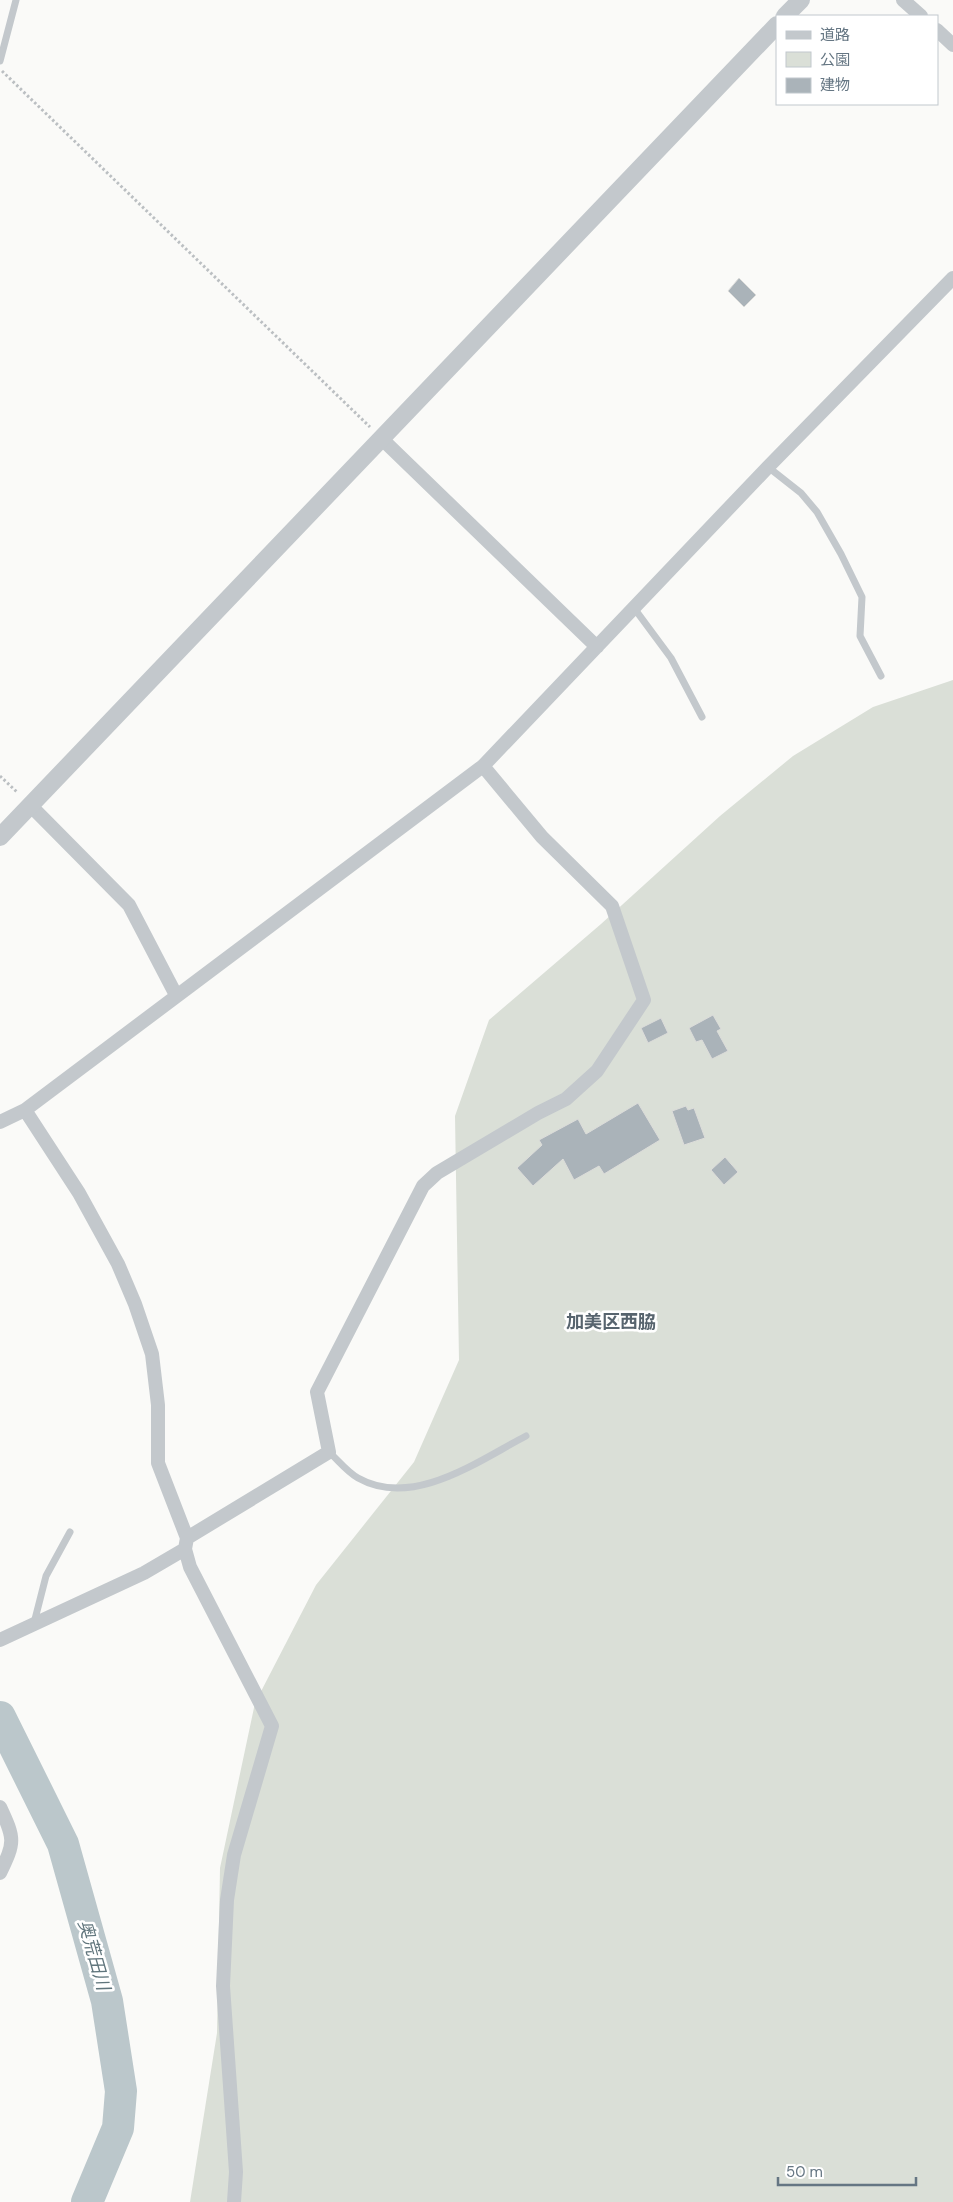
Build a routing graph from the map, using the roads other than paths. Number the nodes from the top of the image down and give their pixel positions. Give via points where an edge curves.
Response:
1 (16, 0) edge
2 (801, 0) edge
3 (903, 0) edge
4 (786, 15) edge
5 (920, 15) edge
6 (776, 26) edge
7 (938, 31) edge
8 (953, 45) edge
9 (0, 61) edge
10 (953, 280) edge
11 (382, 439) junction
12 (768, 467) junction
13 (634, 608) junction
14 (597, 646) junction
15 (881, 676) dead end
16 (702, 717) dead end
17 (483, 766) junction
18 (30, 805) junction
19 (0, 838) edge
20 (176, 996) junction
21 (25, 1110) junction
22 (0, 1122) edge
23 (526, 1436) dead end
24 (329, 1452) junction
25 (70, 1532) dead end
26 (186, 1543) junction
27 (34, 1623) junction
28 (0, 1640) edge
29 (0, 1807) edge
30 (0, 1874) edge
31 (234, 2202) edge

1 - 9 lane
2 - 4 street
3 - 5 street
6 - 11 street
7 - 8 street
10 - 12 street
11 - 14 street
11 - 18 street
12 - 13 street
12 - 15 lane via 801,493 818,512 841,554 862,597 860,636
13 - 14 street
13 - 16 lane via 671,658
14 - 17 street
17 - 20 street
17 - 24 street via 542,837 612,906 644,1000 597,1071 566,1099 437,1174 423,1186 317,1392
18 - 19 street
18 - 20 street via 129,905
20 - 21 street
21 - 22 street
21 - 26 street via 79,1193 118,1264 135,1304 152,1354 158,1405 158,1463
23 - 24 lane via 448,1476 412,1487 382,1487 357,1478
24 - 26 street
25 - 27 lane via 46,1576
26 - 27 street via 144,1573
26 - 31 street via 190,1567 272,1726 234,1856 227,1900 222,1986 236,2172
27 - 28 street
29 - 30 street via 12,1834 9,1854

